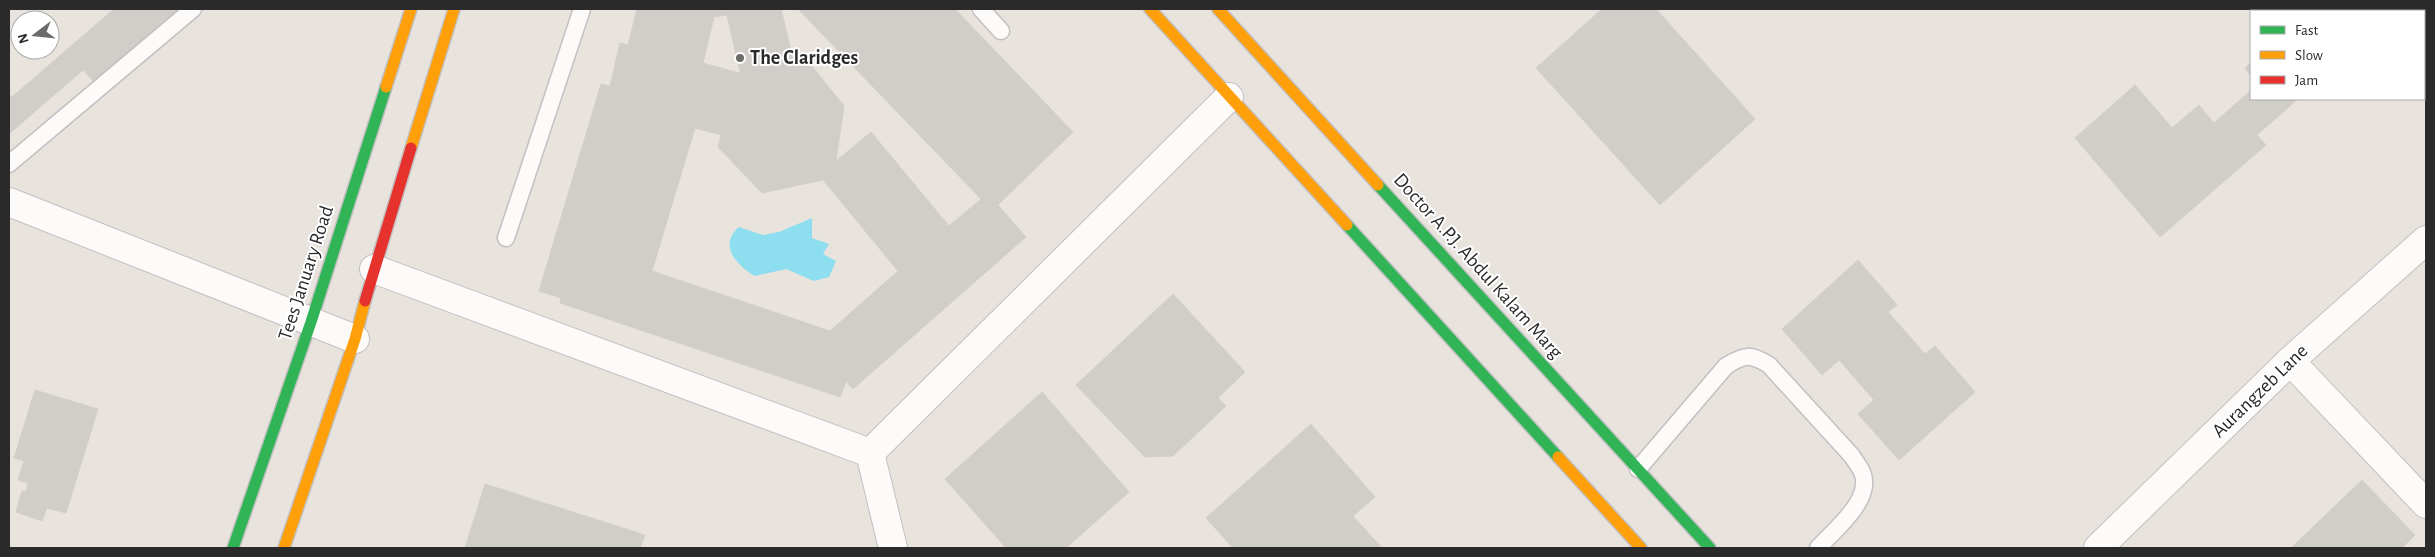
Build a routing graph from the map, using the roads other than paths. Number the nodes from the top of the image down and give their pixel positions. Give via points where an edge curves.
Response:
1 (193, 9) edge
2 (410, 9) edge
3 (454, 9) edge
4 (582, 9) edge
5 (981, 9) edge
6 (1150, 9) edge
7 (1218, 9) edge
8 (1001, 31) dead end
9 (1229, 97) junction
10 (9, 164) edge
11 (9, 202) edge
12 (506, 238) dead end
13 (2426, 240) edge
14 (374, 268) junction
15 (311, 322) junction
16 (355, 339) junction
17 (2290, 361) junction
18 (870, 453) junction
19 (1638, 469) junction
20 (2426, 504) edge
21 (233, 548) edge
22 (284, 548) edge
23 (893, 548) edge
24 (1641, 548) edge
25 (1710, 548) edge
26 (1818, 548) edge
27 (2098, 548) edge

1 - 10 lane
2 - 15 main road, Tees January Road
3 - 14 main road
4 - 12 lane
5 - 8 lane
6 - 9 main road
7 - 19 main road, Doctor A.P.J. Abdul Kalam Marg
9 - 18 street
9 - 24 main road
11 - 15 street
13 - 17 street, Aurangzeb Lane
14 - 16 main road
14 - 18 street
15 - 16 street
15 - 21 main road, Tees January Road
16 - 22 main road
17 - 20 street
17 - 27 street, Aurangzeb Lane
18 - 23 street
19 - 25 main road, Doctor A.P.J. Abdul Kalam Marg
19 - 26 lane via 1726,366 1739,357 1754,357 1769,365 1852,456 1863,473 1864,491 1858,504

